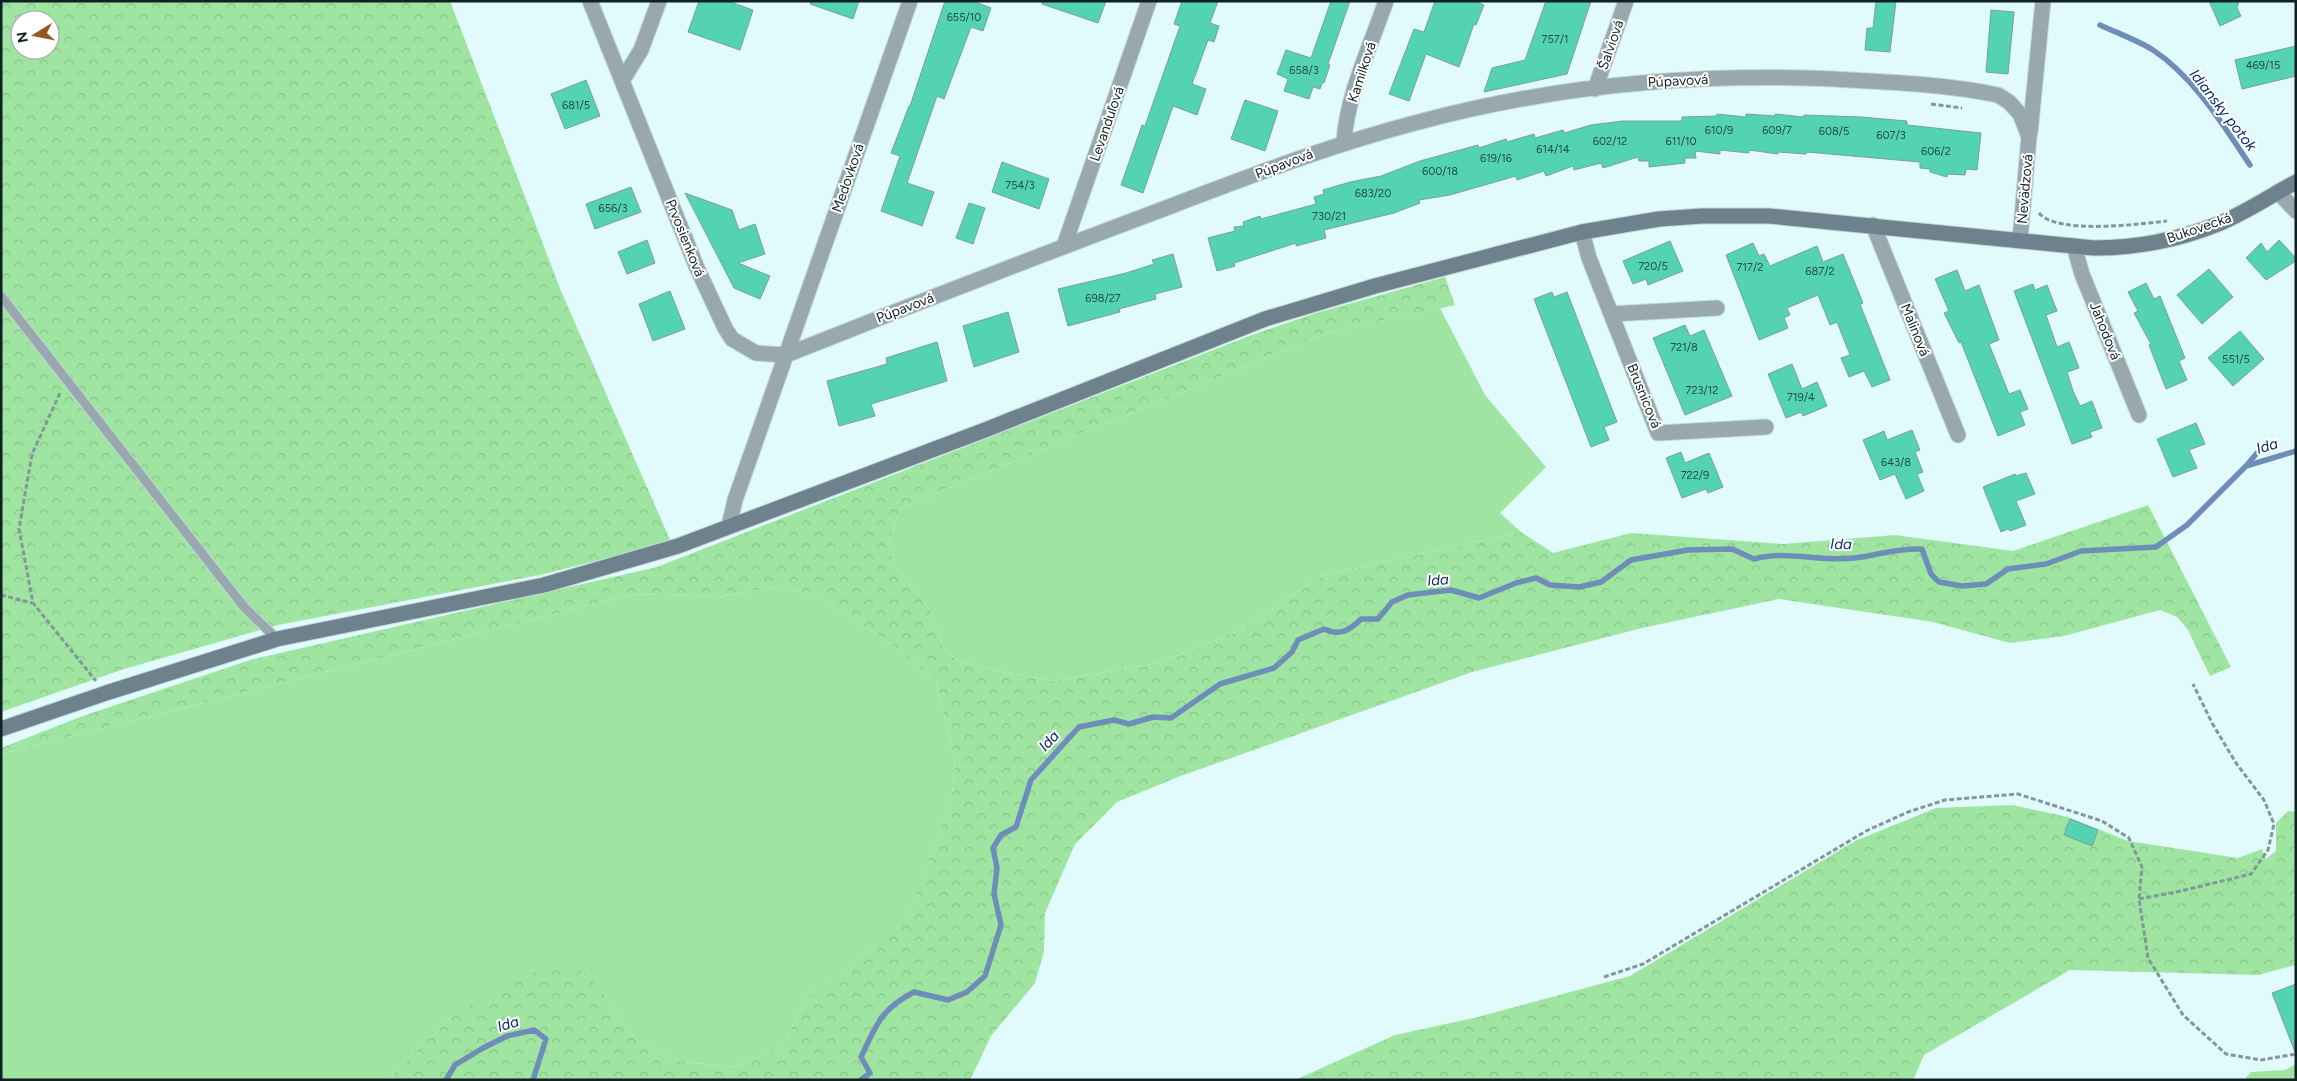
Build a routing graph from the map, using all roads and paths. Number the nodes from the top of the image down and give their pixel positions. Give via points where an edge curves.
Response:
1 (590, 1) edge
2 (659, 1) edge
3 (910, 1) edge
4 (1150, 1) edge
5 (1386, 1) edge
6 (1626, 1) edge
7 (2043, 3) edge
8 (622, 81) junction
9 (1595, 89) junction
10 (1986, 93) joint
11 (1925, 104) dead end
12 (1964, 108) dead end
13 (2029, 137) junction
14 (1344, 143) junction
15 (2296, 182) edge
16 (2278, 192) junction
17 (2036, 207) dead end
18 (2296, 211) edge
19 (2175, 220) dead end
20 (1873, 225) junction
21 (1582, 232) junction
22 (2020, 240) junction
23 (1064, 246) junction
24 (2074, 246) junction
25 (1, 296) edge
26 (1717, 308) dead end
27 (1611, 314) junction
28 (786, 355) junction
29 (66, 379) junction
30 (2139, 415) dead end
31 (1766, 427) dead end
32 (1958, 434) dead end
33 (729, 526) junction
34 (1, 596) edge
35 (33, 603) junction
36 (277, 639) junction
37 (2193, 684) dead end
38 (106, 693) junction
39 (1, 729) edge
40 (2139, 899) junction
41 (1604, 978) dead end
42 (2296, 1054) edge

1 - 8 street, Prvosienková
2 - 8 street via 641,50
3 - 28 street, Medovková
4 - 23 street, Levanduľová
5 - 14 street, Kamilková via 1354,93
6 - 9 street, Šalviová
7 - 13 street, Nevädzová
8 - 28 street, Prvosienková via 724,328 732,339 756,353
9 - 10 street, Púpavová via 1703,79 1799,78 1902,83
9 - 14 street, Púpavová via 1519,100 1417,122
10 - 13 street, Nevädzová via 1998,96 2014,108
11 - 12 path
13 - 22 street, Nevädzová
14 - 23 street, Púpavová
15 - 16 street, Bukovecká
16 - 18 street
16 - 24 street, Bukovecká via 2200,231 2136,246
17 - 19 path via 2050,222 2077,226 2121,226
20 - 21 street, Bukovecká via 1769,216 1702,216 1659,219
20 - 22 street, Bukovecká
20 - 32 street, Malinová
21 - 27 street, Brusnicová
21 - 33 street, Bukovecká via 1375,286 1265,319
22 - 24 street, Bukovecká
23 - 28 street, Púpavová
24 - 30 street, Jahodová via 2082,274
25 - 29 lane
26 - 27 street
27 - 31 street, Brusnicová via 1658,434
28 - 33 street via 735,500
29 - 35 path via 32,454 19,530
29 - 36 lane via 244,607
33 - 36 street, Bukovecká via 678,546 544,585
34 - 35 path
35 - 38 path
36 - 38 street, Bukovecká
37 - 40 path via 2212,724 2264,800 2274,824 2268,850 2250,874
38 - 39 street, Bukovecká
40 - 41 path via 2142,867 2129,838 2102,821 2018,794 1945,800 1866,831 1643,964
40 - 42 path via 2148,958 2183,1016 2226,1054 2261,1060

